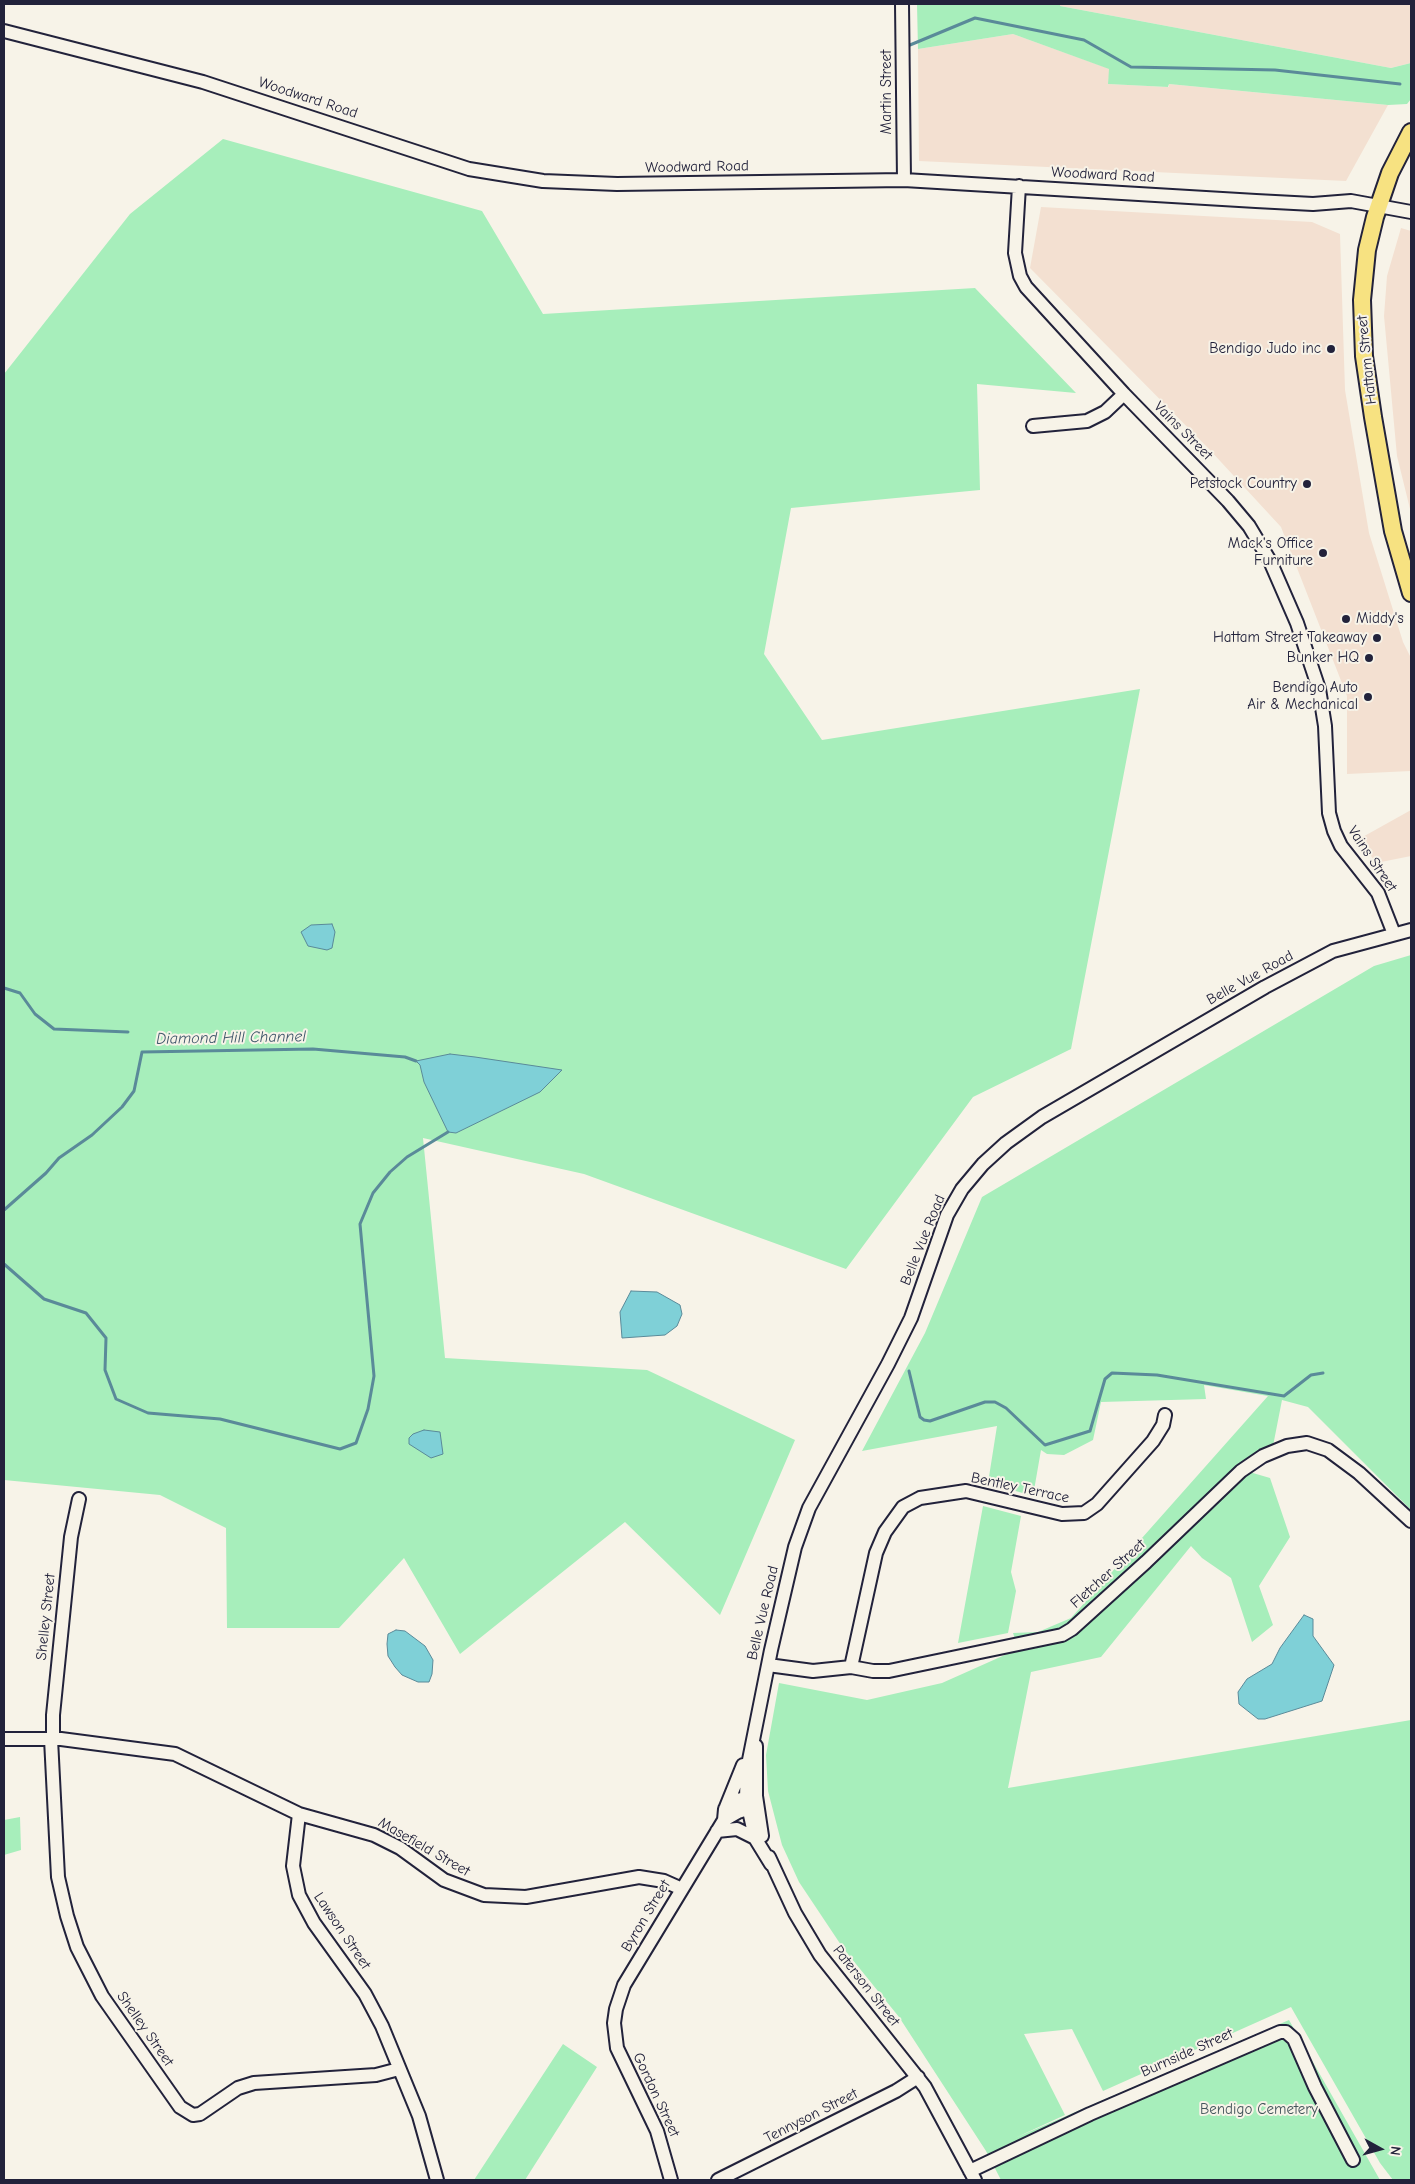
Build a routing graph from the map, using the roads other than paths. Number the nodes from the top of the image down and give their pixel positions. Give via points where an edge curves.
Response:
1 (902, 4) edge
2 (4, 31) edge
3 (1411, 132) edge
4 (904, 180) junction
5 (1019, 186) junction
6 (1378, 204) junction
7 (1411, 212) edge
8 (1124, 394) junction
9 (1033, 426) dead end
10 (1411, 593) edge
11 (1411, 930) edge
12 (1394, 934) junction
13 (1165, 1415) dead end
14 (79, 1499) dead end
15 (1411, 1522) edge
16 (768, 1665) junction
17 (851, 1666) junction
18 (755, 1735) junction
19 (4, 1739) edge
20 (52, 1739) junction
21 (749, 1753) junction
22 (753, 1802) junction
23 (299, 1814) junction
24 (722, 1820) junction
25 (755, 1838) junction
26 (771, 1864) junction
27 (682, 1889) junction
28 (614, 2023) joint
29 (399, 2069) junction
30 (918, 2077) junction
31 (1354, 2160) dead end
32 (972, 2176) edge
33 (437, 2180) edge
34 (671, 2180) edge
35 (718, 2180) edge

1 - 4 street, Martin Street
2 - 4 street, Woodward Road via 203,82 483,172 573,184
3 - 6 main road, Hattam Street
4 - 5 street, Woodward Road
5 - 6 street, Woodward Road via 1313,204 1351,201
5 - 8 street, Vains Street via 1015,253 1023,282 1034,298
6 - 7 street, Woodward Road
6 - 10 main road, Hattam Street via 1364,273 1364,356 1390,513
8 - 9 street via 1092,419
8 - 12 street, Vains Street via 1228,501 1270,561 1297,623 1319,688 1325,726 1329,813 1334,831 1341,846 1378,893
11 - 12 street, Belle Vue Road
12 - 16 street, Belle Vue Road via 1333,951 1265,988 1042,1117 983,1164 962,1189 947,1215 910,1318 802,1524
13 - 17 street, Bentley Terrace via 1153,1441 1097,1504 1084,1513 1062,1514 966,1491 920,1498 903,1507 885,1532 876,1553
14 - 20 street, Shelley Street via 71,1537
15 - 17 street, Fletcher Street via 1359,1473 1328,1450 1306,1444 1288,1446 1263,1456 1240,1471 1146,1562 1062,1635 889,1671
16 - 17 street, Fletcher Street via 813,1671
16 - 18 street, Belle Vue Road
18 - 21 street, Belle Vue Road
18 - 22 street, Belle Vue Road
19 - 20 street
20 - 23 street via 175,1754
20 - 29 street, Shelley Street via 58,1877 77,1947 102,1996 180,2107 193,2116 207,2112 238,2088 254,2083 376,2075
21 - 22 street, Belle Vue Road
21 - 24 street, Byron Street
22 - 24 street
22 - 25 street, Belle Vue Road
22 - 26 street, Paterson Street
23 - 27 street, Masefield Street via 374,1834 400,1848 444,1880 484,1895 526,1897 640,1877 664,1881
23 - 29 street, Lawson Street via 293,1866 302,1902 366,1994
24 - 25 street
24 - 27 street, Byron Street
25 - 26 street, Belle Vue Road
26 - 30 street, Paterson Street via 820,1955
27 - 28 street, Byron Street via 624,1985
28 - 34 street, Gordon Street via 614,2036 622,2061 657,2131
29 - 33 street, Lawson Street via 419,2116
30 - 32 street, Paterson Street via 932,2097
30 - 35 street, Tennyson Street via 887,2096
31 - 32 street, Burnside Street via 1315,2087 1294,2039 1286,2032 1280,2032 1090,2114

